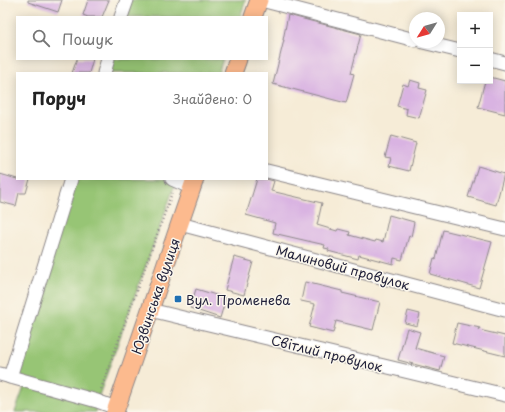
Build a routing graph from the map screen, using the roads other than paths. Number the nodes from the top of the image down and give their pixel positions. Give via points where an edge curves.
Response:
1 (127, 0) edge
2 (260, 0) edge
3 (121, 16) edge
4 (253, 16) edge
5 (409, 38) edge
6 (445, 48) edge
7 (457, 51) edge
8 (108, 60) edge
9 (238, 60) edge
10 (493, 60) edge
11 (505, 63) edge
12 (104, 72) edge
13 (233, 72) edge
14 (268, 171) edge
15 (71, 180) edge
16 (174, 180) edge
17 (194, 184) edge
18 (180, 224) junction
19 (505, 229) edge
20 (150, 310) junction
21 (505, 310) edge
22 (5, 375) edge
23 (505, 395) edge
24 (115, 410) edge

1 - 3 street
2 - 4 main road
2 - 5 street
6 - 7 street
8 - 12 street
9 - 13 main road
10 - 11 street
14 - 19 street
15 - 22 street
16 - 17 street
17 - 18 main road, Юзвинська вулиця
18 - 20 main road, Юзвинська вулиця
18 - 21 street, Малиновий провулок
20 - 23 street, Світлий провулок
20 - 24 main road, Юзвинська вулиця
22 - 24 street via 97,401

